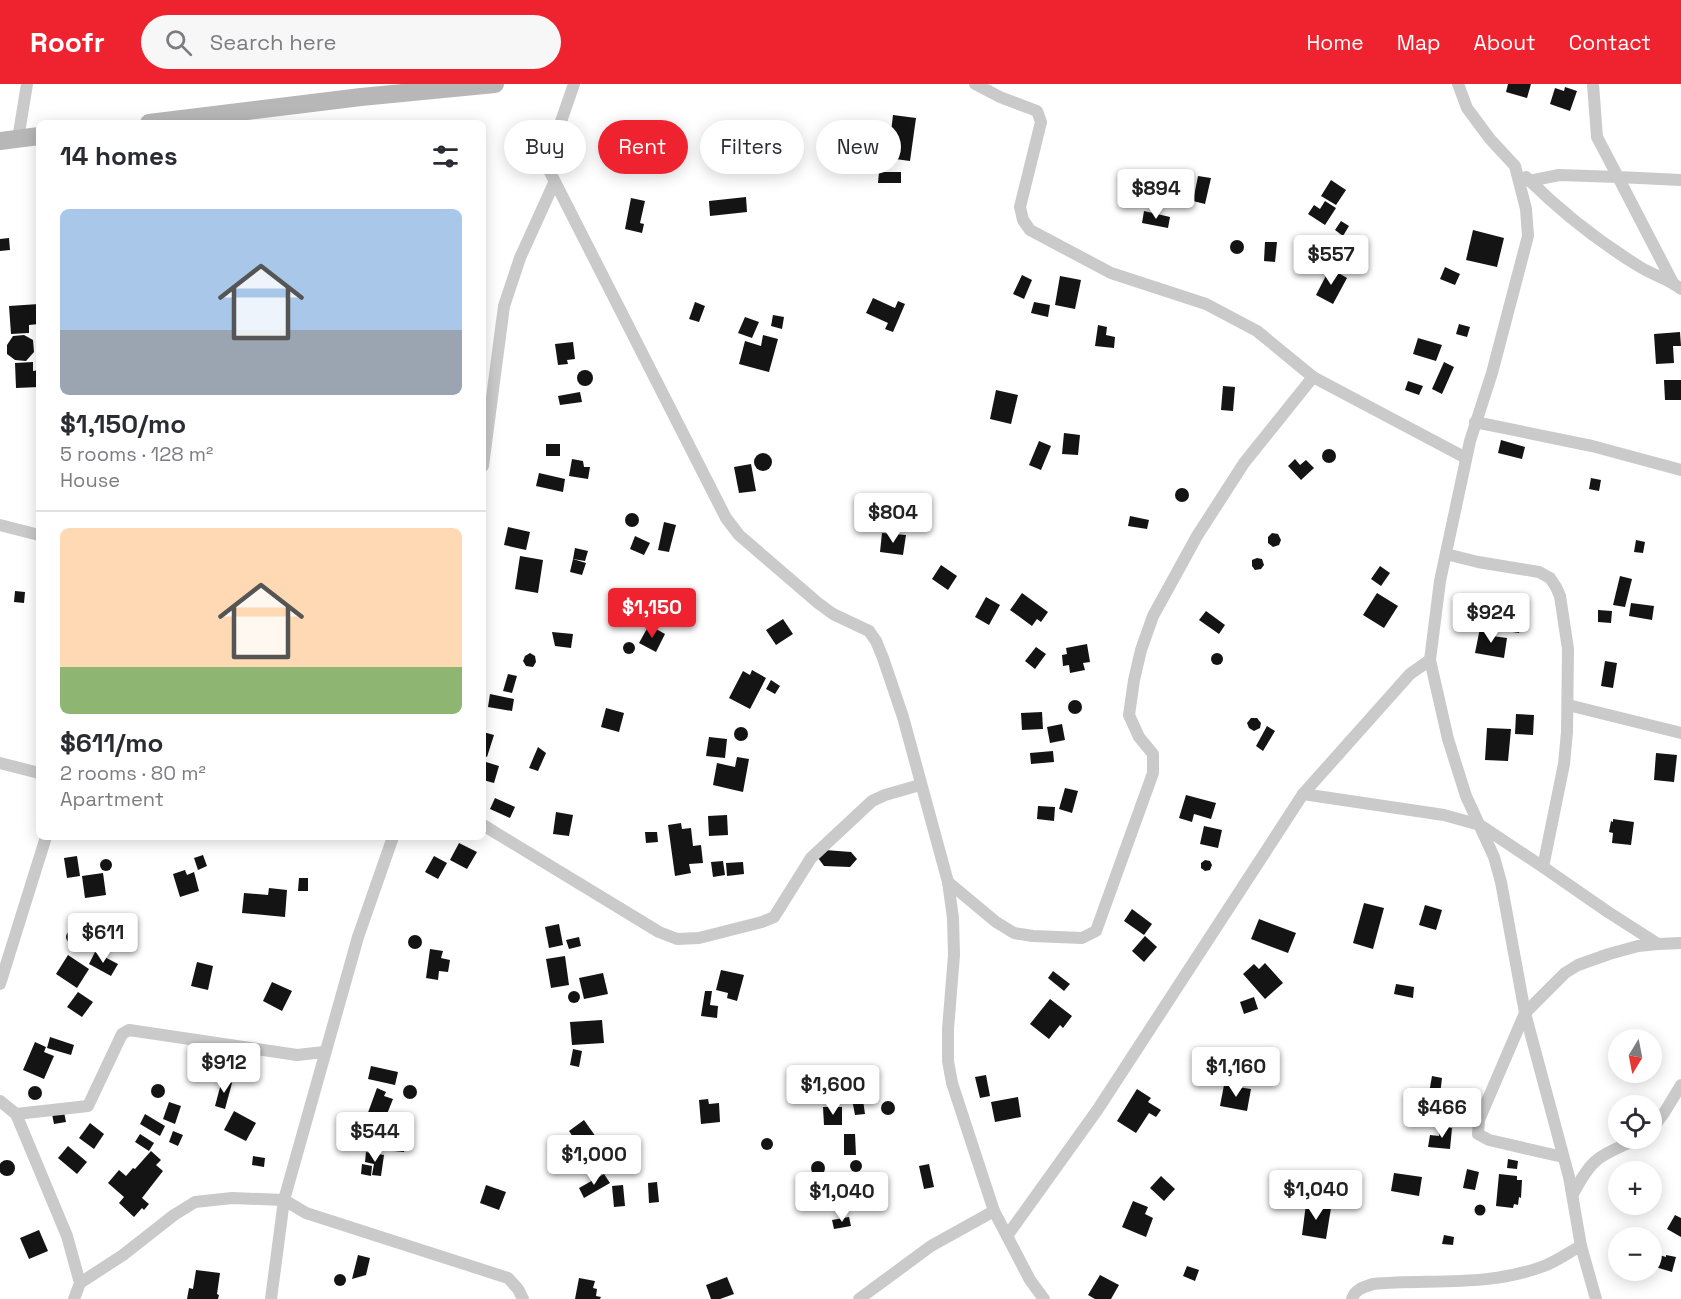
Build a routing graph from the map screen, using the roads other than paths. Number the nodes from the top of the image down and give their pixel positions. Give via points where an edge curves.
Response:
1 (27, 84) edge
2 (495, 84) edge
3 (574, 84) edge
4 (975, 84) edge
5 (1458, 84) edge
6 (1593, 84) edge
7 (361, 91) edge
8 (219, 119) edge
9 (202, 120) edge
10 (36, 136) edge
11 (9, 140) edge
12 (1515, 166) junction
13 (1618, 177) junction
14 (1529, 180) junction
15 (1681, 180) edge
16 (554, 183) junction
17 (1677, 286) edge
18 (1313, 377) junction
19 (1476, 422) junction
20 (486, 443) edge
21 (1466, 458) junction
22 (1681, 470) edge
23 (0, 525) edge
24 (36, 534) edge
25 (1446, 554) junction
26 (1430, 660) junction
27 (1568, 705) junction
28 (1681, 734) edge
29 (0, 763) edge
30 (36, 773) edge
31 (920, 785) junction
32 (1303, 794) junction
33 (1480, 825) junction
34 (486, 827) edge
35 (45, 840) edge
36 (392, 840) edge
37 (1543, 867) junction
38 (948, 882) junction
39 (1681, 943) edge
40 (1658, 944) junction
41 (0, 984) edge
42 (1525, 1013) junction
43 (324, 1052) junction
44 (1681, 1085) edge
45 (0, 1101) edge
46 (16, 1114) junction
47 (1662, 1116) edge
48 (1615, 1149) edge
49 (1563, 1157) junction
50 (1573, 1194) junction
51 (284, 1200) junction
52 (994, 1211) junction
53 (1008, 1236) junction
54 (1581, 1245) junction
55 (80, 1283) junction
56 (74, 1299) edge
57 (271, 1299) edge
58 (523, 1299) edge
59 (859, 1299) edge
60 (1044, 1299) edge
61 (1352, 1299) edge
62 (1596, 1299) edge

1 - 11 street
2 - 7 street
3 - 16 street via 548,164
4 - 18 street via 1037,111 1041,122 1020,207 1030,230 1111,273 1206,304 1257,331
5 - 12 street via 1467,108
6 - 13 street via 1597,137
7 - 8 street
8 - 9 street
10 - 11 street
12 - 14 street
12 - 19 street via 1528,236
13 - 14 street via 1558,175
13 - 15 street
13 - 17 street
14 - 17 street via 1601,240 1639,267
16 - 20 street via 520,258 504,306
16 - 31 street via 726,518 740,536 818,603 869,631 876,641 903,717
18 - 21 street
18 - 38 street via 1244,463 1197,536 1153,616 1141,650 1130,715 1139,737 1153,754 1153,773 1096,931 1082,938 1014,933
19 - 21 street
19 - 22 street via 1592,446
21 - 25 street
23 - 24 street
25 - 26 street
25 - 27 street via 1539,572 1557,586 1568,649
26 - 32 street via 1410,674
26 - 33 street via 1448,739 1466,796
27 - 28 street
27 - 37 street via 1564,764
29 - 30 street
31 - 34 street via 872,801 812,858 774,917 699,938 677,939 659,932
31 - 38 street
32 - 33 street via 1444,815
32 - 53 street via 1098,1109
33 - 37 street
33 - 42 street via 1501,882
35 - 41 street
36 - 43 street
37 - 40 street
38 - 52 street via 954,955 948,1061
39 - 40 street
40 - 42 street via 1638,946 1578,965
42 - 49 street
42 - 49 street via 1479,1119 1478,1134
43 - 46 street via 297,1055 129,1030 122,1034 88,1106
43 - 51 street
44 - 47 street
45 - 46 street
46 - 55 street via 67,1236
48 - 50 street via 1592,1163
49 - 50 street
50 - 54 street
51 - 55 street via 232,1198 195,1202
51 - 57 street
51 - 58 street via 306,1213 508,1278
52 - 53 street
52 - 59 street via 931,1246
53 - 60 street
54 - 61 street via 1546,1265 1510,1276 1478,1282 1373,1284 1360,1288
54 - 62 street
55 - 56 street

